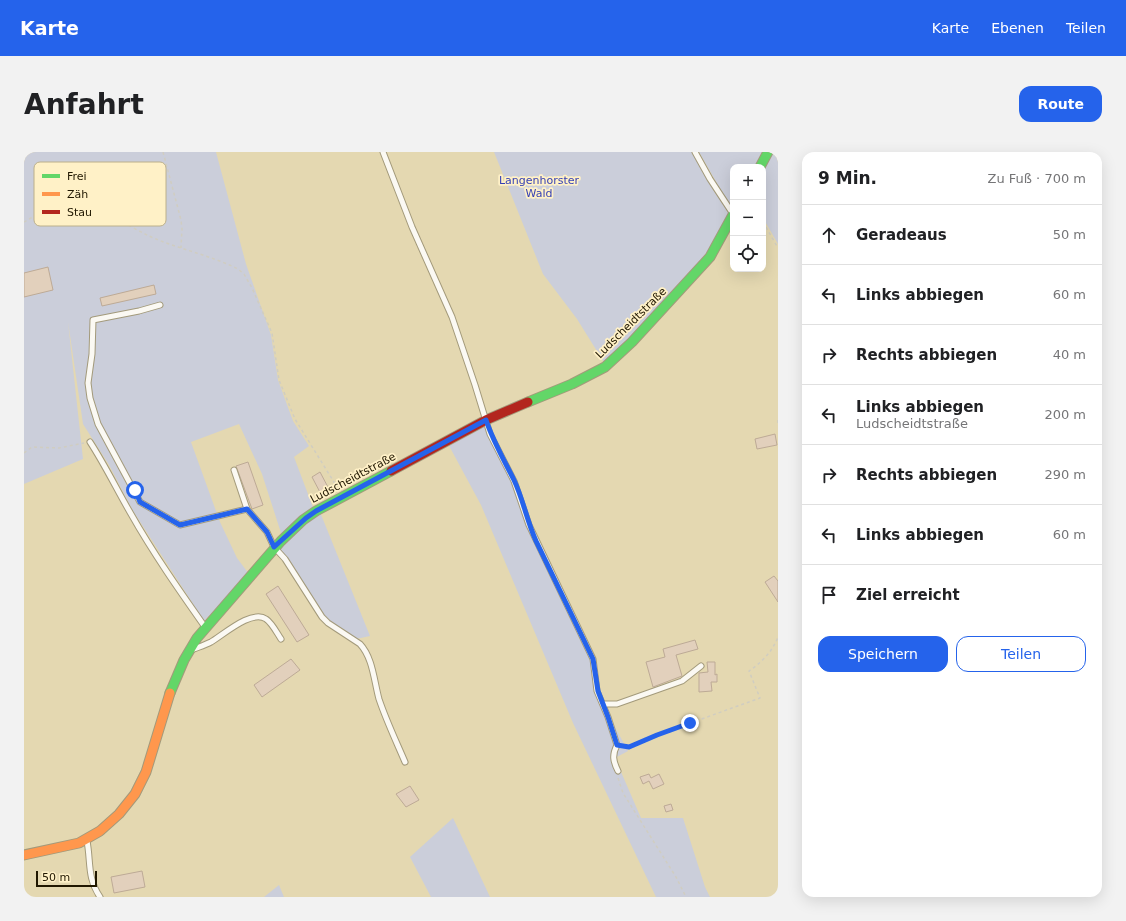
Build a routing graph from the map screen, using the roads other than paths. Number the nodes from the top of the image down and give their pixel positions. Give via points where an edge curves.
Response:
1 (383, 152) edge
2 (695, 152) edge
3 (768, 152) edge
4 (762, 164) edge
5 (730, 210) edge
6 (730, 220) edge
7 (160, 305) dead end
8 (486, 420) junction
9 (90, 442) road end
10 (234, 470) dead end
11 (247, 509) junction
12 (274, 547) junction
13 (205, 627) junction
14 (281, 639) dead end
15 (189, 650) junction
16 (701, 666) dead end
17 (603, 704) junction
18 (405, 762) dead end
19 (618, 771) road end
20 (87, 840) junction
21 (24, 855) edge
22 (100, 897) edge

1 - 8 lane via 412,227 452,317
2 - 5 lane
3 - 4 street
6 - 8 street, Ludscheidtstraße via 710,257 632,342 605,367 572,384
7 - 11 lane via 93,320 88,383 98,424 140,502 167,518 180,525
8 - 12 street, Ludscheidtstraße via 306,518
8 - 17 lane via 490,434 514,481 536,541 593,659 598,691
9 - 13 lane via 149,543
10 - 11 lane
11 - 12 lane via 267,532
12 - 13 street, Ludscheidtstraße
12 - 18 lane via 285,559 322,617 364,648 379,699
13 - 15 street, Ludscheidtstraße
14 - 15 lane via 267,619 259,617 236,626 211,642
15 - 20 street, Ludscheidtstraße via 170,694 150,761 139,786 118,816
16 - 17 lane via 682,681 617,704
17 - 19 lane via 617,745 613,752 613,761
20 - 21 street, Ludscheidtstraße
20 - 22 lane via 93,888

